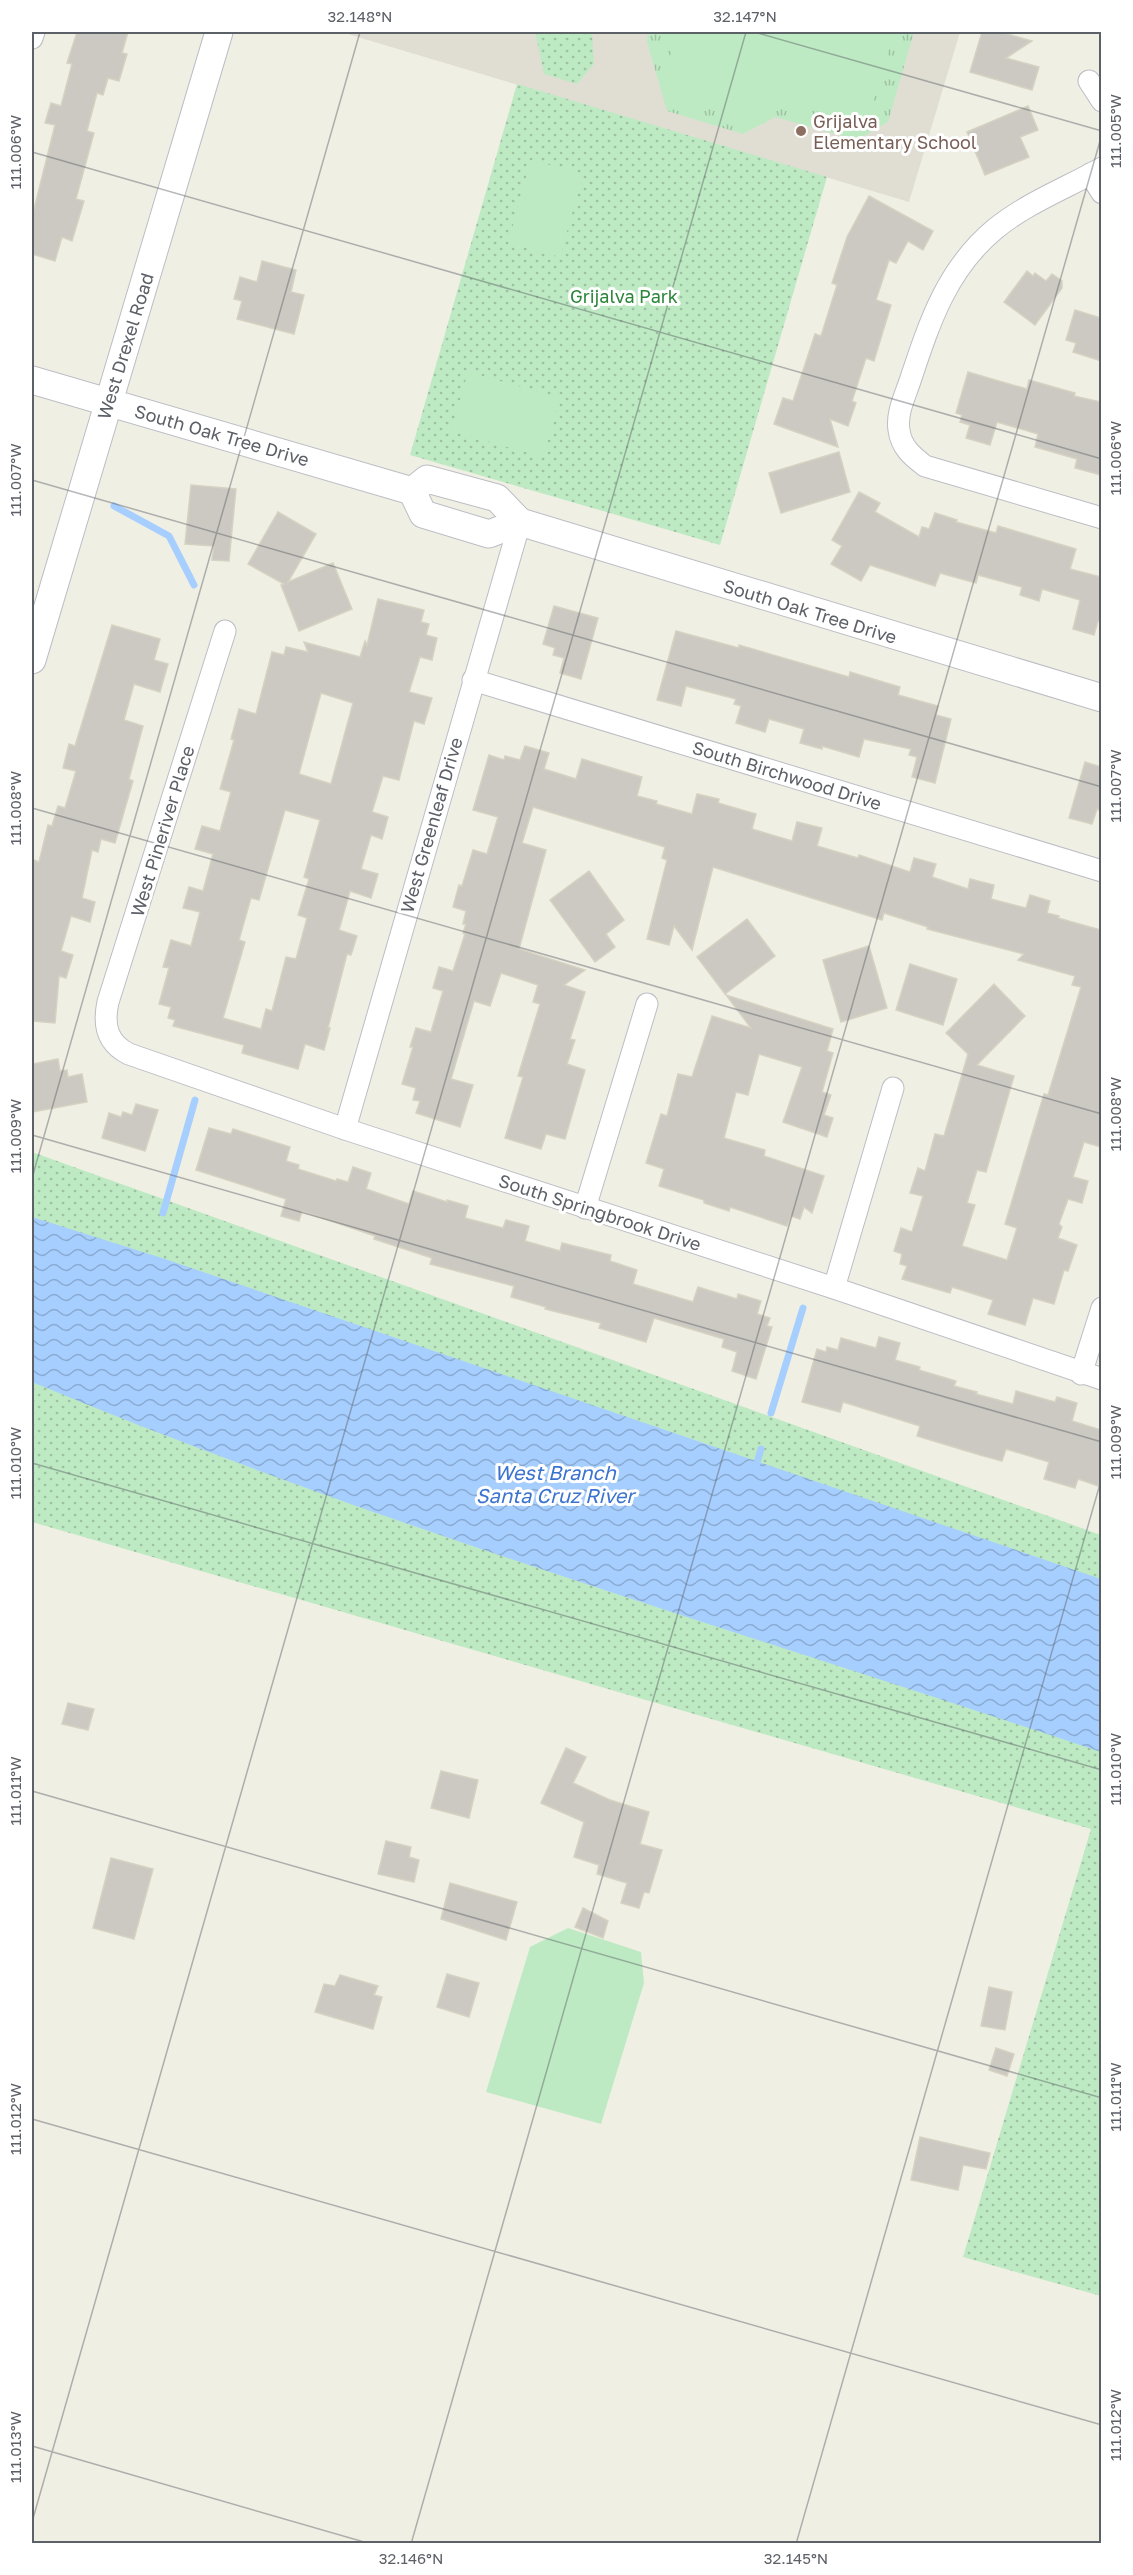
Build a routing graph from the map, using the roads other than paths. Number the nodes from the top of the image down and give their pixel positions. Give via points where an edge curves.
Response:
1 (34, 32) edge
2 (219, 32) edge
3 (32, 39) edge
4 (1089, 81) dead end
5 (1101, 100) edge
6 (1096, 171) edge
7 (1101, 194) edge
8 (32, 380) edge
9 (109, 402) junction
10 (412, 491) junction
11 (1101, 518) edge
12 (520, 522) junction
13 (225, 631) dead end
14 (32, 660) edge
15 (473, 680) junction
16 (1101, 698) edge
17 (1101, 870) edge
18 (648, 1004) dead end
19 (100, 1036) joint
20 (893, 1088) dead end
21 (345, 1129) junction
22 (585, 1208) junction
23 (834, 1288) junction
24 (1101, 1308) edge
25 (1091, 1376) edge

1 - 3 street
2 - 9 street, West Drexel Road
4 - 5 street
6 - 7 street
6 - 11 street via 1021,210 993,231 963,262 936,305 920,350 898,421 898,447 940,472
8 - 9 street, South Oak Tree Drive
9 - 10 street, South Oak Tree Drive
9 - 14 street, West Drexel Road
10 - 12 street, South Oak Tree Drive via 427,479 497,498
10 - 12 street via 423,514 489,534
12 - 15 street, West Greenleaf Drive
12 - 16 street, South Oak Tree Drive
13 - 19 street, West Pineriver Place
15 - 17 street, South Birchwood Drive
15 - 21 street, West Greenleaf Drive
18 - 22 street
19 - 21 street, South Springbrook Drive via 129,1054
20 - 23 street
21 - 22 street, South Springbrook Drive
22 - 23 street, South Springbrook Drive
23 - 25 street, South Springbrook Drive
24 - 25 street

